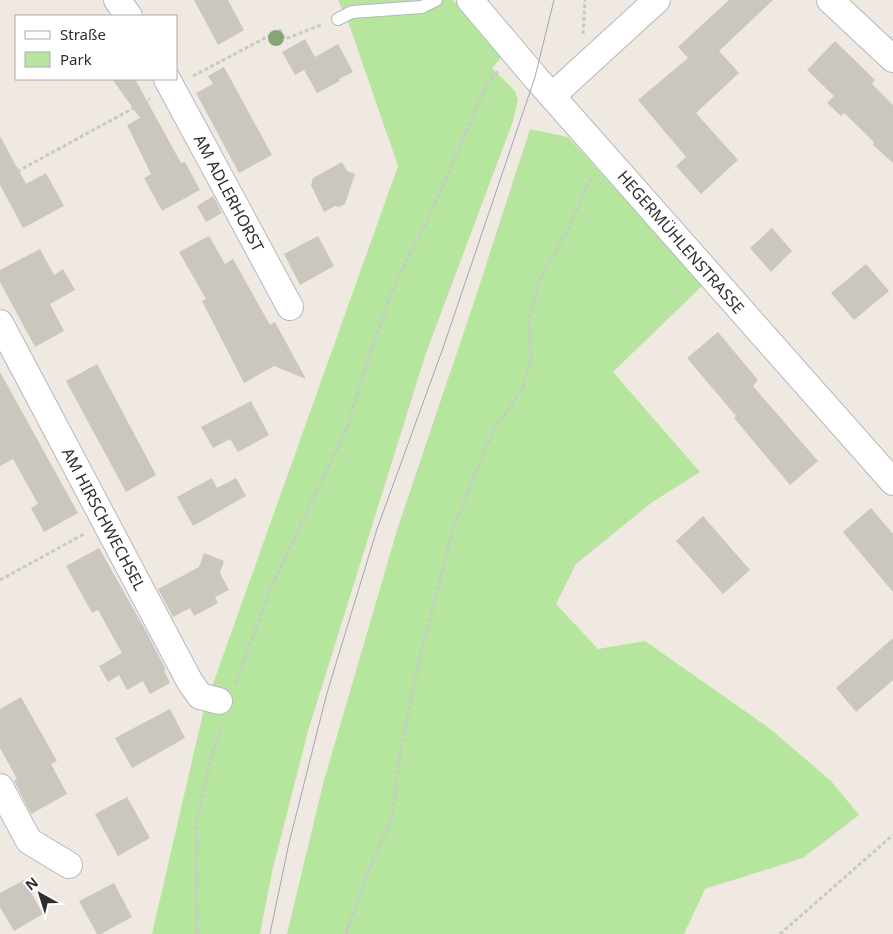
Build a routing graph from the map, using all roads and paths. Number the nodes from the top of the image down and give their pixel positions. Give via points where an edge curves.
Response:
1 (117, 0) edge
2 (436, 0) edge
3 (470, 0) edge
4 (657, 0) edge
5 (830, 0) edge
6 (128, 15) edge
7 (338, 18) dead end
8 (514, 53) junction
9 (893, 59) edge
10 (168, 80) edge
11 (552, 96) junction
12 (602, 152) junction
13 (290, 307) dead end
14 (0, 323) edge
15 (893, 482) edge
16 (106, 522) junction
17 (0, 580) edge
18 (224, 702) junction
19 (0, 787) edge
20 (893, 835) edge
21 (69, 865) dead end
22 (197, 934) edge
23 (346, 934) edge
24 (780, 934) edge

1 - 6 street
2 - 7 lane via 422,7 352,12
3 - 8 street, HEGERMÜHLENSTRASSE
4 - 11 street
5 - 9 street
8 - 11 street, HEGERMÜHLENSTRASSE
8 - 18 path via 488,82 394,286 347,428 269,592
10 - 13 street, AM ADLERHORST
11 - 12 street, HEGERMÜHLENSTRASSE
12 - 15 street, HEGERMÜHLENSTRASSE
12 - 23 path via 566,234 540,279 529,319 531,360 523,388 494,428 454,526 420,657 400,753 392,818
14 - 16 street, AM HIRSCHWECHSEL
16 - 17 path
16 - 18 street, AM HIRSCHWECHSEL via 190,682 200,696
18 - 22 path via 197,819
19 - 21 street via 29,841
20 - 24 path

